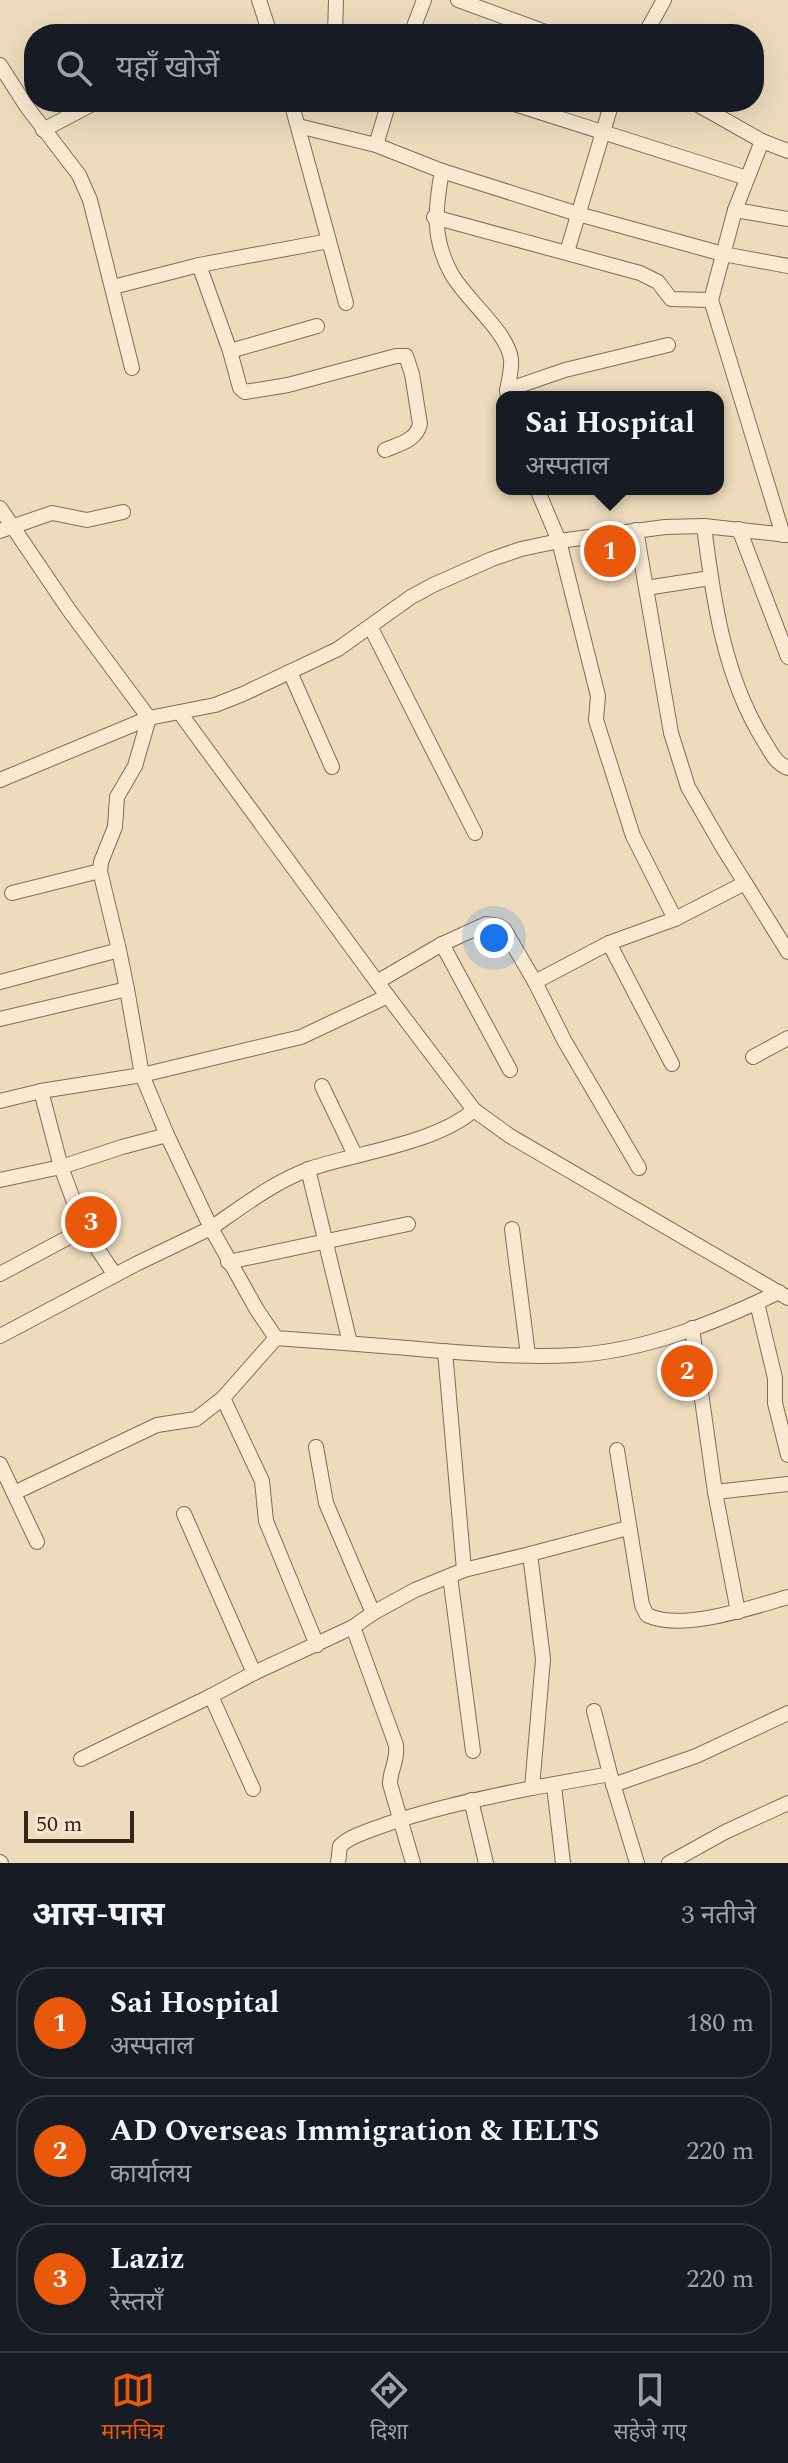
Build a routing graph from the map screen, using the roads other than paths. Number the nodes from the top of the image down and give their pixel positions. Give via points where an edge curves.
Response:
1 (259, 0) edge
2 (336, 0) edge
3 (424, 0) edge
4 (458, 0) edge
5 (664, 0) edge
6 (267, 24) edge
7 (335, 24) edge
8 (415, 24) edge
9 (524, 24) edge
10 (651, 24) edge
11 (0, 65) edge
12 (24, 101) edge
13 (31, 112) edge
14 (77, 112) edge
15 (294, 112) edge
16 (386, 112) edge
17 (540, 112) edge
18 (609, 112) edge
19 (711, 112) edge
20 (298, 126) junction
21 (43, 130) junction
22 (602, 131) junction
23 (762, 141) junction
24 (376, 145) junction
25 (788, 151) edge
26 (442, 171) junction
27 (747, 178) junction
28 (735, 210) junction
29 (578, 214) junction
30 (434, 217) junction
31 (788, 219) edge
32 (329, 241) junction
33 (567, 252) junction
34 (723, 254) junction
35 (199, 265) junction
36 (788, 266) edge
37 (113, 287) junction
38 (711, 300) junction
39 (346, 303) dead end
40 (317, 326) dead end
41 (668, 345) dead end
42 (230, 351) junction
43 (132, 368) dead end
44 (508, 391) edge
45 (513, 391) edge
46 (385, 450) dead end
47 (540, 495) edge
48 (0, 508) edge
49 (123, 512) dead end
50 (704, 526) junction
51 (5, 529) edge
52 (739, 529) junction
53 (636, 530) junction
54 (786, 535) edge
55 (559, 541) junction
56 (710, 578) junction
57 (646, 588) junction
58 (371, 628) junction
59 (788, 657) edge
60 (290, 672) junction
61 (180, 713) junction
62 (149, 718) junction
63 (332, 767) dead end
64 (788, 768) edge
65 (0, 780) edge
66 (475, 833) dead end
67 (100, 871) junction
68 (745, 883) junction
69 (12, 893) dead end
70 (675, 919) junction
71 (609, 943) junction
72 (442, 944) junction
73 (119, 950) junction
74 (788, 952) edge
75 (0, 982) edge
76 (377, 982) junction
77 (535, 982) junction
78 (127, 989) junction
79 (388, 996) junction
80 (0, 1019) edge
81 (788, 1038) edge
82 (753, 1057) dead end
83 (672, 1064) dead end
84 (510, 1070) dead end
85 (142, 1075) junction
86 (322, 1086) dead end
87 (41, 1091) junction
88 (0, 1101) edge
89 (474, 1110) junction
90 (167, 1135) junction
91 (355, 1155) junction
92 (61, 1167) junction
93 (639, 1168) dead end
94 (308, 1169) junction
95 (0, 1180) edge
96 (408, 1224) dead end
97 (211, 1228) junction
98 (84, 1229) junction
99 (512, 1229) dead end
100 (325, 1242) junction
101 (228, 1262) junction
102 (0, 1274) edge
103 (115, 1275) junction
104 (783, 1295) edge
105 (757, 1303) junction
106 (692, 1328) junction
107 (0, 1336) edge
108 (276, 1338) junction
109 (350, 1343) junction
110 (445, 1351) junction
111 (528, 1355) junction
112 (223, 1398) junction
113 (316, 1447) dead end
114 (617, 1450) dead end
115 (788, 1455) edge
116 (0, 1464) edge
117 (788, 1484) edge
118 (715, 1492) junction
119 (14, 1493) junction
120 (184, 1514) dead end
121 (628, 1528) junction
122 (37, 1542) dead end
123 (530, 1554) junction
124 (464, 1570) junction
125 (450, 1576) junction
126 (788, 1597) edge
127 (738, 1612) junction
128 (373, 1613) junction
129 (353, 1627) junction
130 (317, 1645) junction
131 (254, 1673) junction
132 (211, 1696) junction
133 (594, 1711) dead end
134 (788, 1713) edge
135 (473, 1751) dead end
136 (81, 1759) dead end
137 (611, 1780) junction
138 (554, 1786) junction
139 (532, 1788) junction
140 (253, 1789) dead end
141 (471, 1800) junction
142 (788, 1803) edge
143 (401, 1819) junction
144 (338, 1863) edge
145 (413, 1863) edge
146 (486, 1863) edge
147 (563, 1863) edge
148 (637, 1863) edge
149 (669, 1863) edge

1 - 6 street
2 - 7 street
3 - 8 street
4 - 9 street
5 - 10 street
11 - 12 street
13 - 21 street
14 - 21 street
15 - 20 street
16 - 24 street
17 - 22 street
18 - 22 street
19 - 23 street
20 - 24 street
20 - 32 street
21 - 37 street via 79,175
22 - 27 street
22 - 29 street
23 - 25 street
23 - 27 street
24 - 26 street
26 - 29 street
26 - 30 street
27 - 28 street
28 - 31 street
28 - 34 street
29 - 33 street
29 - 34 street
30 - 33 street
30 - 44 street via 450,272 509,351
32 - 35 street
32 - 39 street
33 - 38 street via 649,276 671,299
34 - 36 street
34 - 38 street
35 - 37 street
35 - 42 street
37 - 43 street
38 - 54 street
40 - 42 street
41 - 45 street via 565,370
42 - 46 street via 240,388 250,392 406,356 420,424 413,438
47 - 55 street
48 - 51 street
49 - 51 street via 87,520 52,513
50 - 52 street
50 - 53 street
50 - 56 street
51 - 62 street
52 - 54 street
52 - 59 street
53 - 55 street
53 - 57 street
55 - 58 street via 492,559 433,585
55 - 70 street via 598,696 596,720 633,836
56 - 57 street
56 - 64 street via 739,691 757,730 777,761
57 - 68 street via 678,759 688,787
58 - 60 street
58 - 66 street
60 - 61 street via 215,705
60 - 63 street
61 - 62 street
61 - 76 street
62 - 65 street
62 - 67 street via 135,766 117,797 115,827
67 - 69 street
67 - 73 street
68 - 70 street
68 - 74 street
70 - 71 street
71 - 77 street
71 - 83 street
72 - 76 street
72 - 77 street via 486,924 499,926
72 - 84 street
73 - 75 street
73 - 78 street
76 - 79 street
77 - 93 street
78 - 80 street
78 - 85 street
79 - 85 street via 301,1037
79 - 89 street
81 - 82 street
85 - 87 street
85 - 90 street
86 - 91 street
87 - 88 street
87 - 92 street
89 - 91 street via 450,1126
89 - 104 street
90 - 92 street
90 - 97 street
91 - 94 street
92 - 95 street
92 - 98 street
94 - 97 street via 264,1191
94 - 100 street
96 - 100 street
97 - 101 street
97 - 103 street
98 - 102 street
98 - 103 street
99 - 111 street
100 - 101 street
100 - 109 street
101 - 108 street
103 - 107 street
104 - 105 street
105 - 106 street
105 - 115 street
106 - 111 street via 620,1349
106 - 118 street
108 - 109 street
108 - 112 street
109 - 110 street
110 - 111 street
110 - 124 street
112 - 119 street via 196,1419 157,1425
112 - 130 street via 262,1481 266,1521
113 - 128 street via 326,1503
114 - 121 street
116 - 119 street
117 - 118 street
118 - 127 street
119 - 122 street
120 - 131 street
121 - 123 street
121 - 127 street via 647,1615 680,1621
123 - 124 street
123 - 139 street via 543,1659
124 - 125 street
125 - 128 street
125 - 135 street
126 - 127 street
128 - 129 street
129 - 130 street
129 - 143 street via 396,1745 390,1784
130 - 131 street
131 - 132 street
132 - 136 street
132 - 140 street
133 - 137 street
134 - 137 street via 696,1756
137 - 138 street
137 - 148 street
138 - 139 street
138 - 147 street
139 - 141 street
141 - 143 street
141 - 146 street
142 - 149 street
143 - 144 street via 345,1842
143 - 145 street

